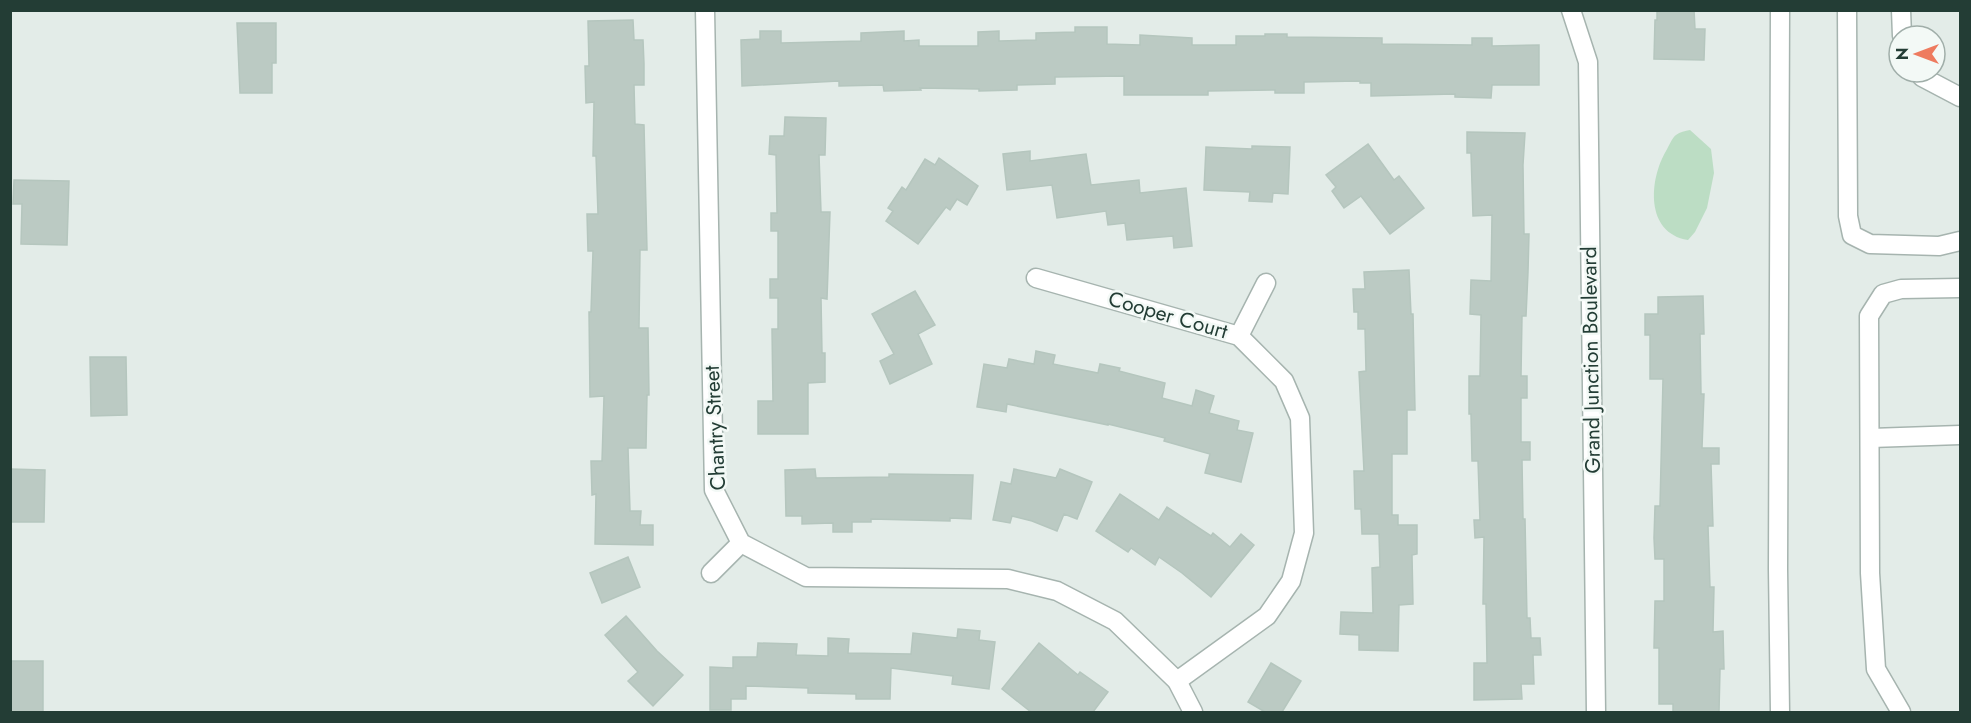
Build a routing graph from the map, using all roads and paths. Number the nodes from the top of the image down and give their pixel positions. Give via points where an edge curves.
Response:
1 (705, 10) edge
2 (1571, 10) edge
3 (1780, 10) edge
4 (1847, 10) edge
5 (1935, 84) edge
6 (1960, 97) edge
7 (1960, 241) edge
8 (1036, 278) dead end
9 (1266, 283) dead end
10 (1960, 288) edge
11 (1239, 336) junction
12 (1960, 435) edge
13 (1871, 438) junction
14 (741, 543) junction
15 (711, 573) dead end
16 (1177, 681) junction
17 (1193, 712) edge
18 (1596, 712) edge
19 (1780, 712) edge
20 (1901, 712) edge

1 - 14 street, Chantry Street via 714,490
2 - 18 street, Grand Junction Boulevard via 1588,62
3 - 19 street
4 - 7 street via 1848,216 1852,235 1870,244 1939,246
5 - 6 street
8 - 11 street, Cooper Court
9 - 11 street
10 - 13 street via 1901,289 1884,294 1869,316
11 - 16 street, Cooper Court via 1284,381 1300,418 1304,533 1291,581 1267,616
12 - 13 street
13 - 20 street via 1870,573 1876,669
14 - 15 street
14 - 16 street via 806,577 1008,579 1057,591 1114,621
16 - 17 street

